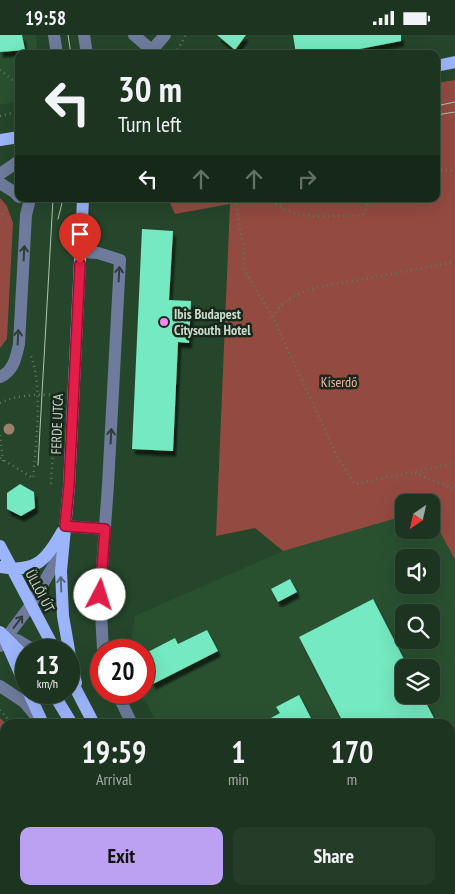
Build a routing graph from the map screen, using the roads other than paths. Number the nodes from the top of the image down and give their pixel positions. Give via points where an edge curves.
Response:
1 (54, 35) edge
2 (84, 35) edge
3 (134, 35) edge
4 (165, 35) edge
5 (56, 50) edge
6 (86, 50) edge
7 (152, 50) edge
8 (155, 50) edge
9 (455, 62) edge
10 (440, 65) edge
11 (15, 138) edge
12 (0, 140) edge
13 (15, 164) edge
14 (0, 174) edge
15 (0, 183) edge
16 (15, 193) edge
17 (21, 202) edge
18 (29, 202) edge
19 (83, 202) edge
20 (26, 215) junction
21 (80, 251) junction
22 (0, 377) edge
23 (65, 526) junction
24 (105, 529) junction
25 (0, 546) edge
26 (62, 551) junction
27 (6, 568) edge
28 (30, 606) junction
29 (49, 639) edge
30 (67, 639) edge
31 (102, 639) edge
32 (2, 641) edge
33 (15, 641) edge
34 (15, 650) edge
35 (15, 655) edge
36 (15, 666) edge
37 (0, 686) edge
38 (80, 697) edge
39 (34, 704) edge
40 (60, 704) edge
41 (65, 704) edge
42 (122, 704) edge
43 (39, 719) edge
44 (41, 719) edge
45 (69, 719) edge
46 (74, 719) edge
47 (91, 719) edge
48 (130, 719) edge

1 - 5 street
2 - 6 street
3 - 7 street
4 - 8 street
9 - 10 main road
11 - 12 main road
13 - 14 street
15 - 16 street
17 - 20 street
18 - 20 street
19 - 21 main road, FERDE UTCA
22 -> 20 street via 15,361 19,344
21 - 23 main road, FERDE UTCA
24 -> 21 street via 120,260
23 - 24 street
23 - 26 main road, FERDE UTCA
23 - 27 main road via 54,548 42,562 22,569
24 - 31 street via 100,595
25 - 27 main road, ÜLLŐI ÚT
26 - 28 street
30 -> 26 main road, FERDE UTCA via 61,592
27 - 28 main road, ÜLLŐI ÚT
28 - 29 main road, ÜLLŐI ÚT
32 -> 28 street
32 - 33 street
32 - 34 main road, bridge
32 - 35 street
32 - 36 main road
37 - 43 street via 24,702
38 - 47 main road
39 - 44 main road
40 - 45 main road
41 - 46 street
42 - 48 street

